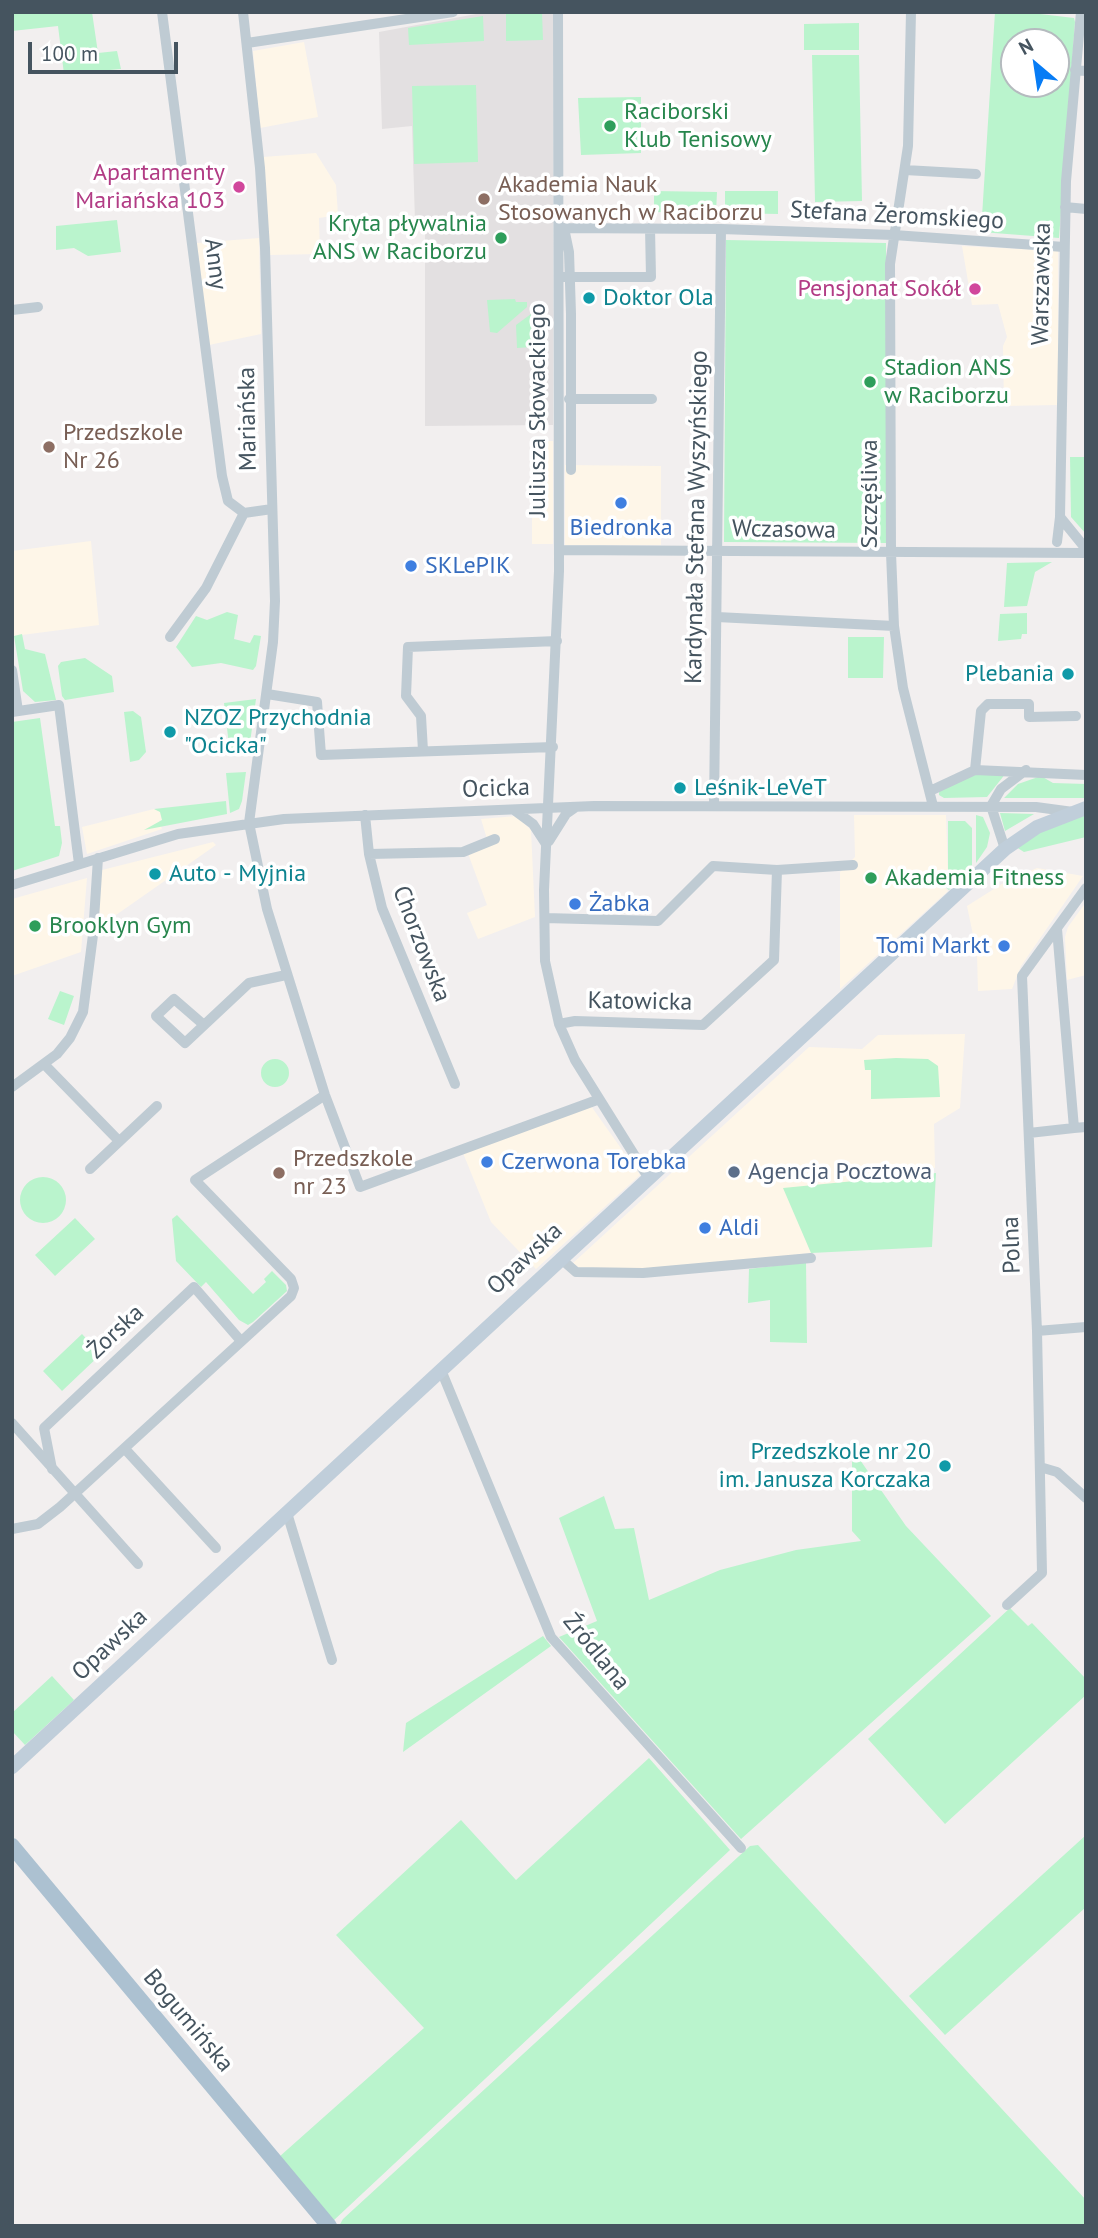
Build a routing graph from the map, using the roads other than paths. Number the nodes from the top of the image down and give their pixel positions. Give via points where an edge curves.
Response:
1 (162, 12) edge
2 (243, 12) edge
3 (453, 12) edge
4 (558, 12) edge
5 (911, 12) edge
6 (1074, 12) edge
7 (1083, 13) edge
8 (247, 43) junction
9 (1080, 70) edge
10 (905, 170) junction
11 (976, 174) dead end
12 (1065, 207) junction
13 (1086, 209) edge
14 (561, 228) junction
15 (650, 228) junction
16 (721, 229) junction
17 (894, 235) junction
18 (1064, 247) junction
19 (564, 277) junction
20 (38, 307) dead end
21 (12, 310) edge
22 (559, 399) junction
23 (572, 399) junction
24 (652, 399) dead end
25 (571, 470) dead end
26 (272, 509) junction
27 (244, 513) junction
28 (1060, 517) junction
29 (1071, 531) junction
30 (1078, 540) junction
31 (1057, 542) junction
32 (559, 550) junction
33 (718, 551) junction
34 (1086, 551) edge
35 (1050, 552) junction
36 (1064, 552) junction
37 (891, 553) junction
38 (717, 617) junction
39 (894, 626) junction
40 (170, 637) dead end
41 (557, 641) junction
42 (12, 670) edge
43 (267, 694) junction
44 (15, 711) edge
45 (1076, 716) dead end
46 (552, 747) junction
47 (423, 751) junction
48 (975, 770) junction
49 (1026, 770) junction
50 (1086, 775) edge
51 (930, 791) junction
52 (714, 806) junction
53 (933, 806) junction
54 (991, 806) junction
55 (577, 807) junction
56 (550, 808) junction
57 (514, 809) junction
58 (1080, 810) edge
59 (365, 815) junction
60 (248, 823) junction
61 (495, 839) dead end
62 (547, 844) junction
63 (1005, 849) junction
64 (369, 854) junction
65 (98, 858) junction
66 (79, 864) junction
67 (853, 865) dead end
68 (777, 870) junction
69 (12, 885) edge
70 (1086, 888) edge
71 (545, 918) junction
72 (1057, 929) junction
73 (286, 975) junction
74 (559, 1024) junction
75 (204, 1025) junction
76 (44, 1064) junction
77 (455, 1084) dead end
78 (12, 1087) edge
79 (325, 1095) junction
80 (597, 1100) junction
81 (157, 1106) dead end
82 (1086, 1127) edge
83 (1074, 1128) junction
84 (1029, 1133) junction
85 (119, 1141) junction
86 (90, 1169) dead end
87 (648, 1177) junction
88 (560, 1258) junction
89 (811, 1258) dead end
90 (1086, 1327) edge
91 (1037, 1331) junction
92 (241, 1341) junction
93 (441, 1370) junction
94 (12, 1423) edge
95 (125, 1449) junction
96 (1040, 1466) junction
97 (52, 1469) junction
98 (74, 1494) junction
99 (1086, 1497) edge
100 (287, 1513) junction
101 (12, 1529) edge
102 (216, 1548) dead end
103 (138, 1564) dead end
104 (1007, 1605) dead end
105 (332, 1660) dead end
106 (12, 1767) edge
107 (12, 1846) edge
108 (741, 1848) dead end
109 (329, 2226) edge

1 - 27 street, Anny via 222,476 228,501
2 - 8 street, Mariańska
3 - 8 street
4 - 14 street, Juliusza Słowackiego
5 - 10 street, Szczęśliwa via 912,93
6 - 7 street
7 - 9 street, Warszawska
8 - 26 street, Mariańska via 265,255
9 - 12 street, Warszawska
10 - 11 street
10 - 17 street, Szczęśliwa
12 - 13 street
12 - 18 street, Warszawska
14 - 15 street, Stefana Żeromskiego
14 - 19 street, Juliusza Słowackiego
15 - 16 street, Stefana Żeromskiego
15 - 19 street via 651,277
16 - 17 street, Stefana Żeromskiego
16 - 33 street, Kardynała Stefana Wyszyńskiego
17 - 18 street, Stefana Żeromskiego
17 - 37 street, Szczęśliwa via 890,264
18 - 28 street, Warszawska
19 - 22 street, Juliusza Słowackiego
19 - 23 street
20 - 21 street
22 - 23 street
22 - 32 street, Juliusza Słowackiego
23 - 24 street
23 - 25 street
26 - 27 street
26 - 43 street, Mariańska via 275,601
27 - 40 street via 206,588
28 - 29 street
28 - 31 street
29 - 30 street
29 - 31 street
30 - 34 street
30 - 36 street
31 - 35 street
32 - 33 street, Wczasowa
32 - 41 street, Juliusza Słowackiego
33 - 37 street, Wczasowa
33 - 38 street, Kardynała Stefana Wyszyńskiego
34 - 36 street, Wczasowa
35 - 36 street, Wczasowa
35 - 37 street, Wczasowa
37 - 39 street, Szczęśliwa
38 - 39 street
38 - 52 street, Kardynała Stefana Wyszyńskiego
39 - 51 street, Szczęśliwa via 906,708
41 - 46 street, Juliusza Słowackiego
41 - 47 street via 408,647 406,696 421,716
42 - 44 street
43 - 47 street via 317,702 321,755
43 - 60 street, Mariańska
44 - 66 street via 60,705
45 - 48 street via 1029,717 1029,704 988,704 981,711
46 - 47 street
46 - 56 street, Juliusza Słowackiego
48 - 49 street
48 - 51 street
49 - 50 street
49 - 54 street via 1001,789
51 - 53 street, Szczęśliwa
52 - 53 street, Ocicka
52 - 55 street, Ocicka
53 - 54 street, Ocicka
54 - 58 street, Ocicka
54 - 63 street
55 - 56 street, Ocicka
55 - 62 street via 566,814
56 - 57 street, Ocicka
56 - 62 street, Katowicka
57 - 59 street, Ocicka
57 - 62 street via 533,824
58 - 63 main road, Opawska via 1037,827
59 - 60 street, Ocicka
59 - 64 street, Chorzowska
60 - 65 street, Ocicka via 178,834
60 - 73 street, Mariańska
61 - 64 street via 463,852
62 - 71 street, Katowicka
63 - 87 main road, Opawska
64 - 77 street, Chorzowska via 382,908
65 - 66 street, Ocicka
65 - 76 street via 83,1012 70,1038
66 - 69 street, Ocicka
67 - 68 street
68 - 71 street via 713,866 659,921
68 - 74 street, Katowicka via 775,960 703,1025
70 - 72 street, Polna
71 - 74 street, Katowicka via 545,961
72 - 83 street
72 - 84 street, Polna via 1022,976
73 - 75 street via 249,983
73 - 79 street, Mariańska
74 - 80 street, Katowicka
75 - 75 street via 186,1044 156,1016 174,999
76 - 78 street
76 - 85 street
79 - 80 street, Mariańska via 360,1187
79 - 92 street via 195,1180 294,1285 291,1296
80 - 87 street, Katowicka
81 - 85 street
82 - 83 street
83 - 84 street
84 - 91 street, Polna
85 - 86 street
87 - 88 main road, Opawska
88 - 89 street via 576,1272 643,1273
88 - 93 main road, Opawska
90 - 91 street
91 - 96 street, Polna
92 - 95 street
92 - 97 street, Żorska via 194,1287 44,1428
93 - 100 main road, Opawska
93 - 108 street, Źródlana via 551,1637
94 - 97 street
95 - 98 street
95 - 102 street
96 - 99 street via 1058,1472
96 - 104 street, Polna via 1042,1573
97 - 98 street
98 - 101 street via 38,1524
98 - 103 street
100 - 105 street
100 - 106 main road, Opawska
107 - 109 main road, Bogumińska

